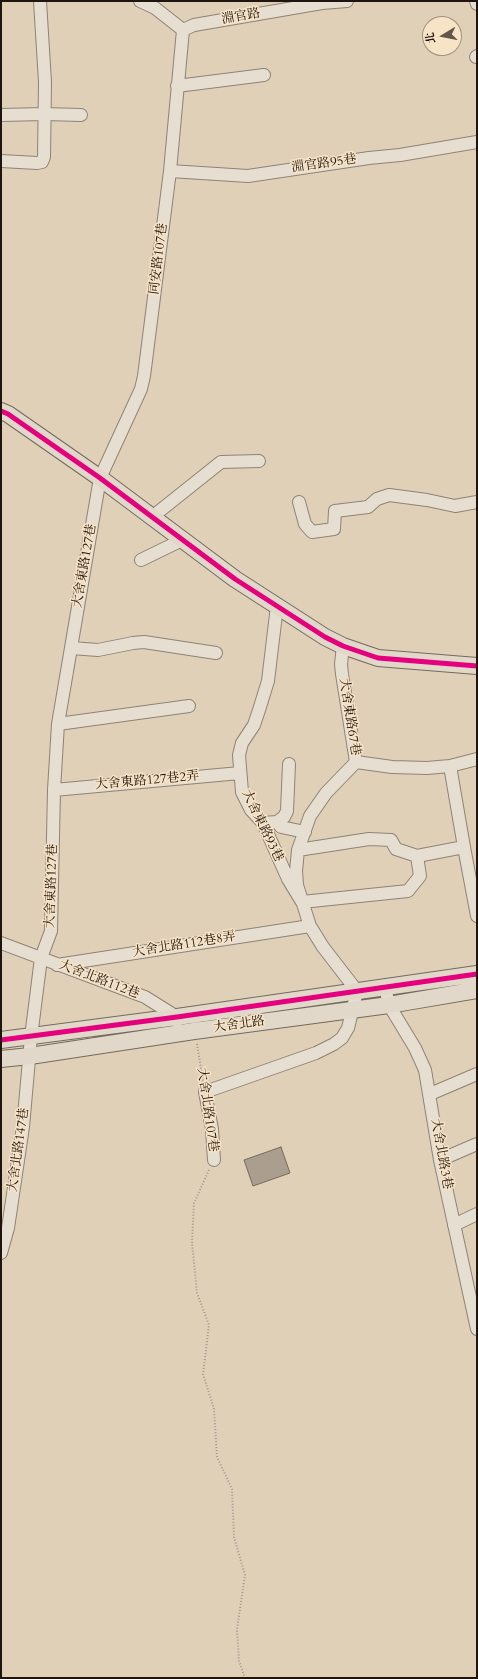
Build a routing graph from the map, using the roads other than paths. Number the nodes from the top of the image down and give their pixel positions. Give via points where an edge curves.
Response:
1 (40, 1) edge
2 (140, 1) edge
3 (347, 1) edge
4 (476, 1) edge
5 (477, 4) edge
6 (183, 30) junction
7 (264, 75) dead end
8 (177, 86) junction
9 (44, 114) junction
10 (1, 115) edge
11 (81, 115) dead end
12 (477, 142) edge
13 (1, 161) edge
14 (170, 171) junction
15 (1, 411) edge
16 (259, 461) dead end
17 (100, 478) junction
18 (299, 502) dead end
19 (477, 502) edge
20 (152, 517) junction
21 (182, 540) junction
22 (141, 560) dead end
23 (277, 606) junction
24 (343, 646) junction
25 (71, 648) junction
26 (216, 653) dead end
27 (477, 666) edge
28 (189, 706) dead end
29 (58, 724) junction
30 (477, 759) edge
31 (356, 762) junction
32 (289, 764) dead end
33 (450, 766) junction
34 (240, 773) junction
35 (54, 790) junction
36 (277, 822) junction
37 (263, 823) junction
38 (304, 832) junction
39 (464, 847) junction
40 (298, 850) junction
41 (417, 856) junction
42 (302, 902) junction
43 (477, 916) edge
44 (310, 926) junction
45 (1, 943) edge
46 (41, 958) junction
47 (57, 965) junction
48 (477, 974) edge
49 (385, 987) junction
50 (477, 990) edge
51 (357, 991) junction
52 (389, 1005) junction
53 (353, 1010) junction
54 (177, 1017) junction
55 (177, 1034) junction
56 (1, 1040) edge
57 (30, 1047) junction
58 (1, 1059) edge
59 (477, 1074) edge
60 (430, 1094) junction
61 (477, 1144) edge
62 (214, 1160) road end
63 (440, 1160) junction
64 (477, 1214) edge
65 (454, 1225) junction
66 (1, 1253) edge
67 (472, 1282) edge
68 (477, 1328) edge

1 - 9 street via 45,82
2 - 6 street via 155,8
3 - 6 street, 淵官路 via 194,25
4 - 5 street
6 - 8 street, 同安路107巷
7 - 8 street
8 - 14 street, 同安路107巷
9 - 10 street
9 - 11 street
9 - 13 street via 42,162
12 - 14 street, 淵官路95巷 via 248,176
14 - 17 street, 同安路107巷 via 141,389
15 - 17 main road
16 - 20 street via 221,462
17 - 20 main road
17 - 25 street, 大舍東路127巷
18 - 19 street via 305,524 312,532 334,529 335,511 368,507 376,499 389,495 455,506
20 - 21 main road
21 - 22 street
21 - 23 main road
23 - 24 main road via 319,634
23 - 34 street, 大舍東路93巷 via 268,681 254,725 242,743 239,755
24 - 27 main road via 378,658
24 - 31 street, 大舍東路67巷 via 342,674
25 - 26 street via 98,650 144,642
25 - 29 street, 大舍東路127巷
28 - 29 street
29 - 35 street, 大舍東路127巷
30 - 33 street, 大舍東路67巷
31 - 33 street, 大舍東路67巷 via 392,767
31 - 38 street via 326,793 310,816
32 - 36 street via 287,811
33 - 39 street
34 - 35 street, 大舍東路127巷2弄
34 - 37 street, 大舍東路93巷 via 242,792 251,810
35 - 46 street, 大舍東路127巷 via 52,931
36 - 37 street
36 - 38 street via 281,827
37 - 42 street, 大舍東路93巷
38 - 40 street
39 - 41 street
39 - 43 street
40 - 41 street via 369,839 391,840 396,850
40 - 42 street via 297,885
41 - 42 street via 420,876 408,891
42 - 44 street
44 - 47 street, 大舍北路112巷8弄
44 - 51 street
45 - 46 street, 大舍北路112巷
46 - 47 street, 大舍北路112巷
46 - 57 street, 大舍東路127巷
47 - 54 street, 大舍北路112巷 via 145,997
48 - 49 main road, 大舍北路
49 - 51 main road, 大舍北路
49 - 52 street, 大舍北路3巷
50 - 52 main road, 大舍北路
51 - 53 street
51 - 54 main road, 大舍北路
52 - 53 main road, 大舍北路
52 - 60 street, 大舍北路3巷 via 415,1048 425,1070
53 - 55 main road, 大舍北路
53 - 62 street, 大舍北路107巷 via 348,1028 342,1038 334,1044 316,1053 205,1092 212,1129
54 - 55 street
54 - 57 main road, 大舍北路
55 - 57 main road, 大舍北路
56 - 57 main road, 大舍北路
57 - 58 main road, 大舍北路
57 - 66 street, 大舍北路147巷 via 22,1135 8,1228
59 - 60 street
60 - 63 street, 大舍北路3巷
61 - 63 street
63 - 65 street, 大舍北路3巷
64 - 65 street
65 - 67 street, 大舍北路3巷
67 - 68 street, 大舍北路3巷

